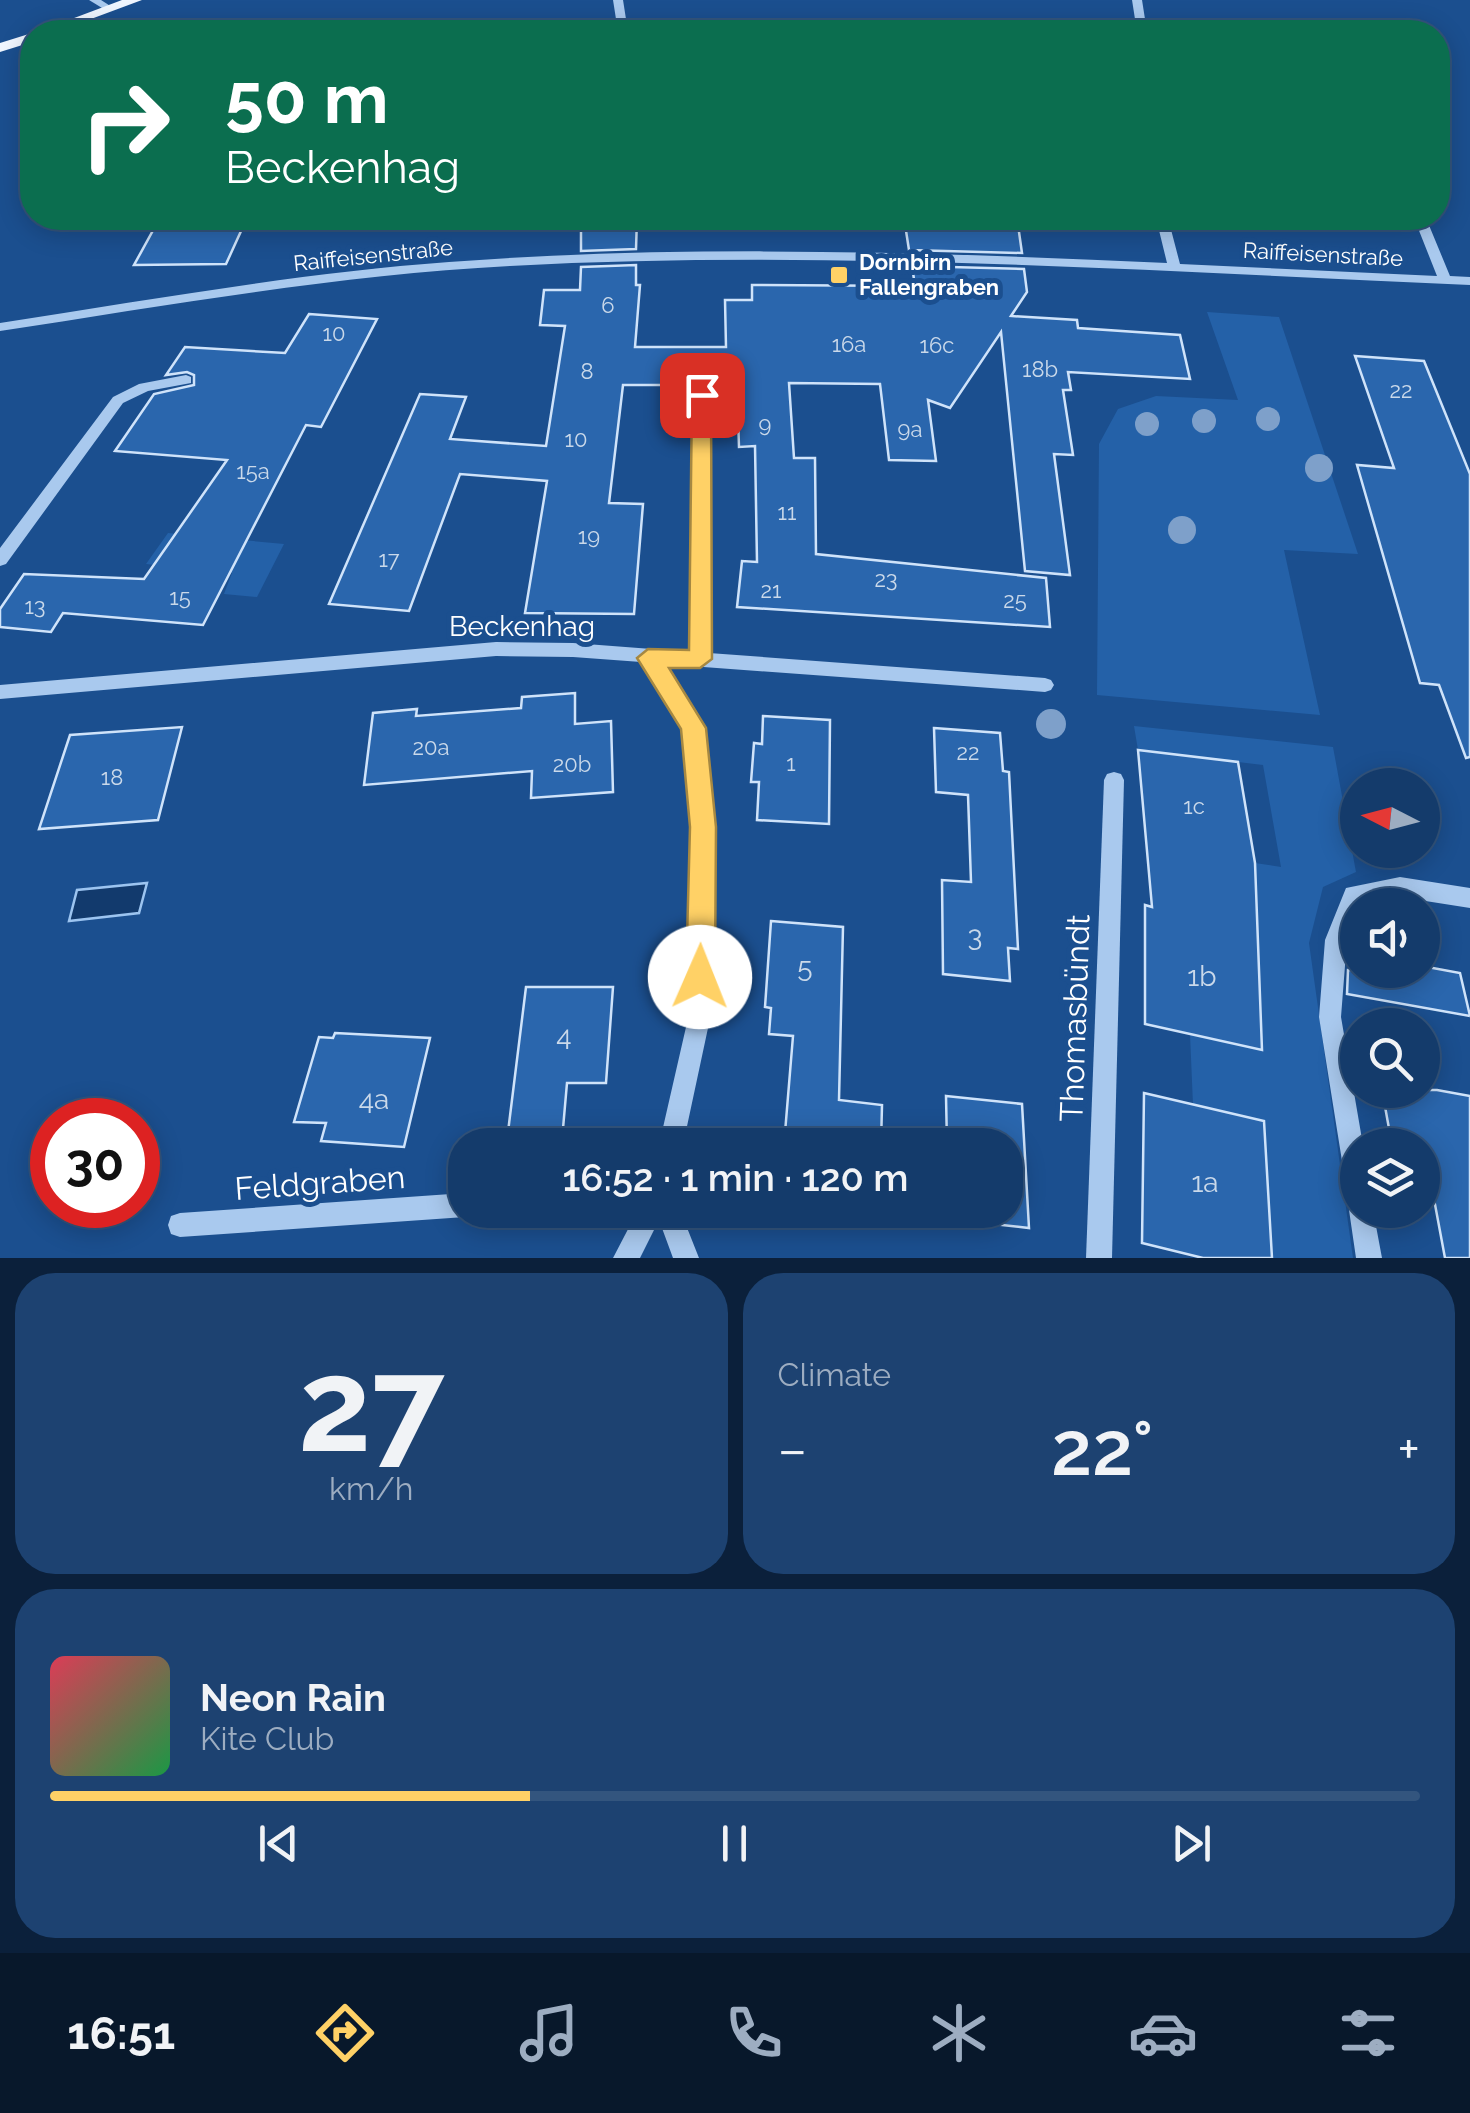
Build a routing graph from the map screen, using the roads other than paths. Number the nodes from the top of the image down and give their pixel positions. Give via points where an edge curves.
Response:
1 (94, 0) edge
2 (136, 0) edge
3 (110, 9) junction
4 (78, 20) edge
5 (1165, 230) edge
6 (1425, 230) edge
7 (1174, 267) junction
8 (1445, 280) junction
9 (1470, 281) edge
10 (0, 327) edge
11 (186, 380) dead end
12 (702, 395) dead end
13 (0, 560) edge
14 (648, 658) junction
15 (700, 659) junction
16 (1045, 685) dead end
17 (0, 692) edge
18 (1114, 780) dead end
19 (1470, 898) edge
20 (675, 1128) edge
21 (1348, 1128) edge
22 (448, 1207) edge
23 (180, 1225) dead end
24 (642, 1228) edge
25 (675, 1228) edge
26 (1364, 1228) edge
27 (626, 1258) edge
28 (686, 1258) edge
29 (1099, 1258) edge
30 (1369, 1258) edge

1 - 3 street
2 - 3 main road
3 - 4 main road
5 - 7 street
6 - 8 street
7 - 8 street, Raiffeisenstraße
7 - 10 street, Raiffeisenstraße via 777,256 511,262 325,279
8 - 9 street, Raiffeisenstraße
11 - 13 street via 144,387 118,400
12 - 15 street
14 - 15 street, Beckenhag
14 - 17 street, Beckenhag via 496,650
14 - 20 street via 694,728 703,827 700,1014
15 - 16 street, Beckenhag
18 - 29 street, Thomasbündt
19 - 21 street via 1400,887 1354,896 1336,940 1330,1017
22 - 23 street, Feldgraben
24 - 27 street
25 - 28 street
26 - 30 street

